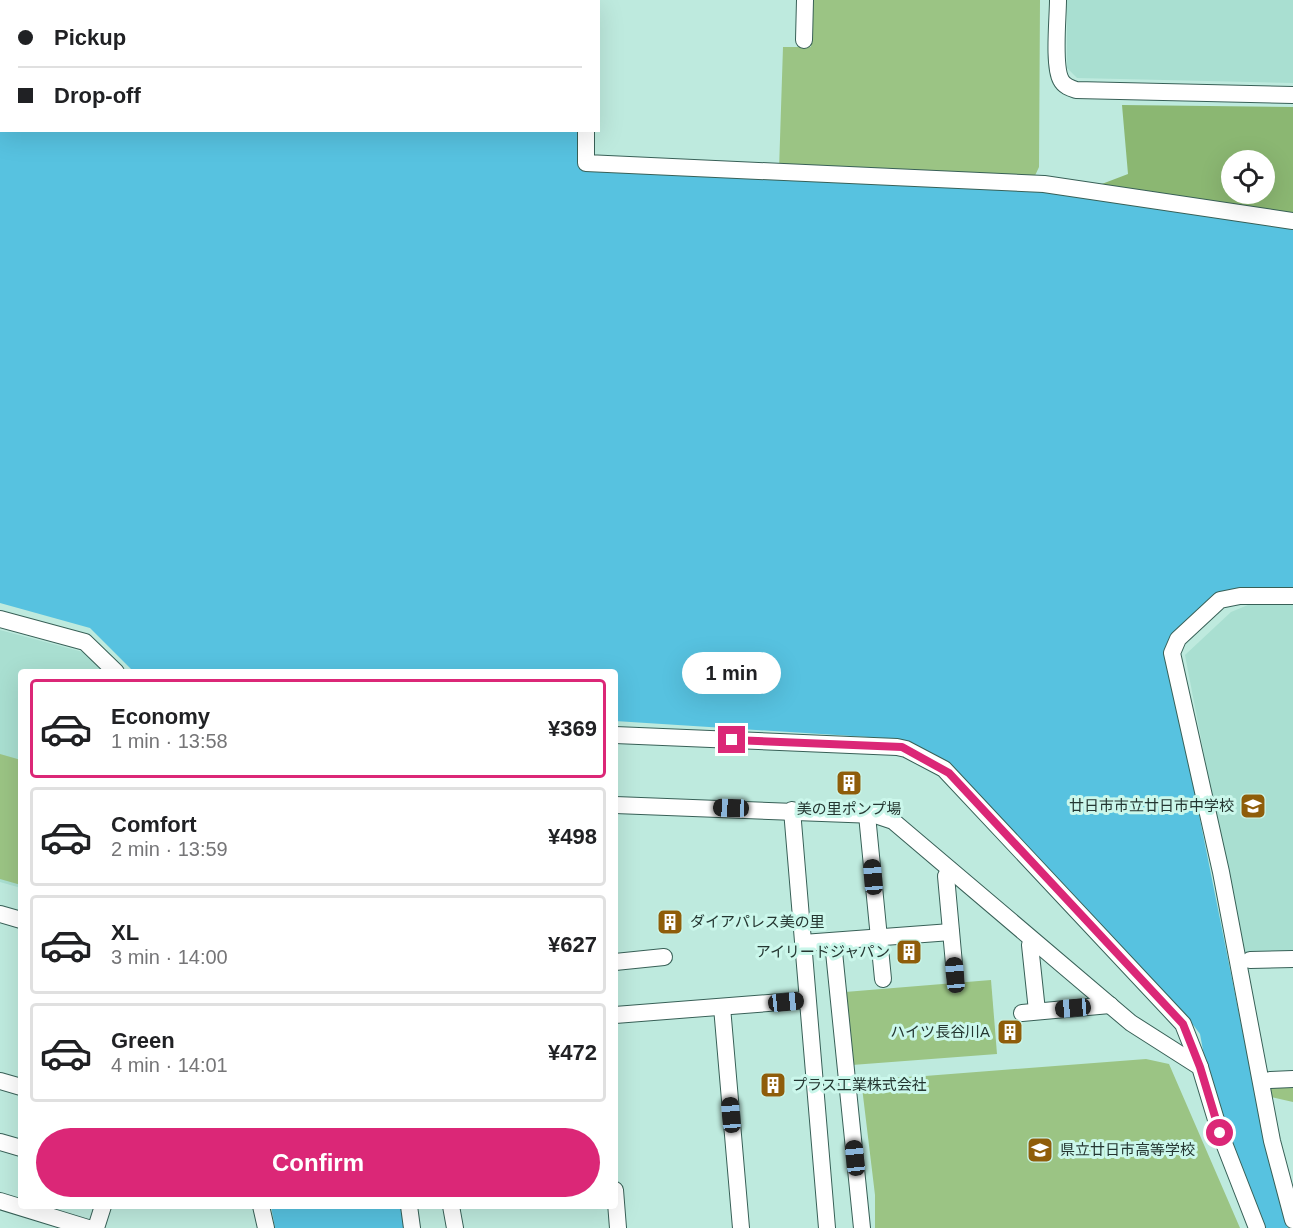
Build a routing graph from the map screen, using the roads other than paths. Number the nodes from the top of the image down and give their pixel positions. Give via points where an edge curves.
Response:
1 (805, 0) edge
2 (1058, 0) edge
3 (804, 40) dead end
4 (1293, 95) edge
5 (586, 132) edge
6 (1293, 221) edge
7 (1293, 596) edge
8 (0, 619) edge
9 (113, 669) edge
10 (618, 735) edge
11 (618, 805) edge
12 (792, 810) junction
13 (867, 815) junction
14 (950, 870) junction
15 (0, 914) edge
16 (18, 919) edge
17 (951, 932) junction
18 (879, 938) junction
19 (1032, 940) junction
20 (833, 942) junction
21 (803, 943) junction
22 (664, 957) dead end
23 (1293, 959) edge
24 (1250, 960) dead end
25 (618, 962) edge
26 (955, 975) dead end
27 (883, 980) dead end
28 (807, 999) junction
29 (1110, 1005) junction
30 (722, 1007) junction
31 (618, 1015) edge
32 (1200, 1067) junction
33 (1293, 1079) edge
34 (1270, 1080) dead end
35 (0, 1081) edge
36 (18, 1087) edge
37 (0, 1142) edge
38 (18, 1147) edge
39 (0, 1201) edge
40 (18, 1207) edge
41 (26, 1209) edge
42 (102, 1209) edge
43 (262, 1209) edge
44 (409, 1209) edge
45 (452, 1209) edge
46 (616, 1209) edge
47 (1293, 1220) edge
48 (88, 1228) edge
49 (96, 1228) edge
50 (266, 1228) edge
51 (412, 1228) edge
52 (455, 1228) edge
53 (618, 1228) edge
54 (741, 1228) edge
55 (827, 1228) edge
56 (862, 1228) edge
57 (1257, 1228) edge

1 - 3 street
2 - 4 street via 1057,69 1066,87
5 - 6 street via 586,163 1044,184
7 - 47 street via 1220,600 1178,639 1172,653 1221,872 1272,1140
8 - 9 street via 85,642
10 - 32 street via 897,747 944,769 1183,1024
11 - 12 street
12 - 13 street
12 - 21 street
13 - 14 street via 893,821
13 - 18 street
14 - 17 street via 946,876
14 - 19 street
15 - 16 street
17 - 18 street
17 - 26 street
18 - 20 street
18 - 27 street
19 - 29 street
19 - 29 street via 1029,1012
20 - 21 street
20 - 56 street
21 - 28 street
22 - 25 street
23 - 24 street
28 - 30 street
28 - 55 street
29 - 32 street
30 - 31 street
30 - 54 street
32 - 57 street via 1220,1133
33 - 34 street
35 - 36 street
37 - 38 street
39 - 40 street
41 - 48 street
42 - 49 street
43 - 50 street
44 - 51 street
45 - 52 street
46 - 53 street

